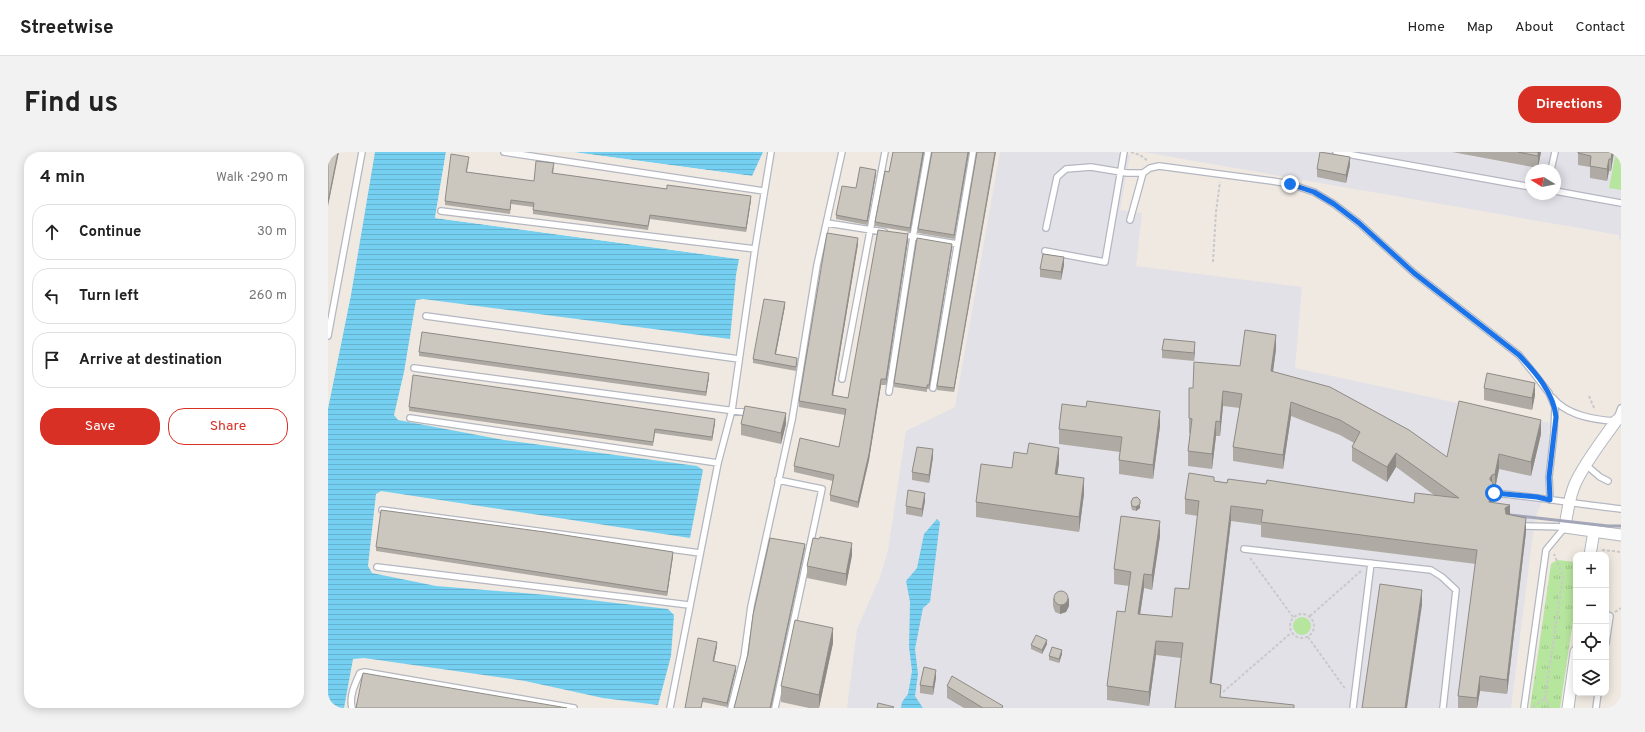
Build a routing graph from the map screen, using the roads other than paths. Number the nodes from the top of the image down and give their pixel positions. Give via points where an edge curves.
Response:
1 (362, 152) edge
2 (504, 152) edge
3 (771, 152) edge
4 (842, 152) edge
5 (885, 152) edge
6 (928, 152) edge
7 (973, 152) edge
8 (1124, 152) edge
9 (1336, 152) edge
10 (1555, 152) edge
11 (1552, 164) edge
12 (1120, 172) junction
13 (1143, 173) junction
14 (1525, 186) edge
15 (764, 192) junction
16 (1561, 192) edge
17 (1621, 203) edge
18 (441, 211) dead end
19 (1130, 220) dead end
20 (827, 223) junction
21 (1046, 228) dead end
22 (871, 230) junction
23 (892, 234) edge
24 (906, 236) edge
25 (913, 237) junction
26 (956, 244) junction
27 (755, 249) junction
28 (1045, 251) dead end
29 (426, 316) dead end
30 (328, 336) edge
31 (740, 359) junction
32 (414, 368) dead end
33 (842, 379) dead end
34 (933, 388) dead end
35 (889, 392) dead end
36 (1549, 393) junction
37 (1621, 408) edge
38 (732, 410) junction
39 (754, 414) edge
40 (410, 418) dead end
41 (784, 418) edge
42 (1618, 419) edge
43 (792, 420) junction
44 (718, 463) junction
45 (1586, 465) junction
46 (778, 480) junction
47 (1608, 481) dead end
48 (1494, 493) edge
49 (1550, 500) junction
50 (1569, 504) junction
51 (1621, 509) edge
52 (382, 510) edge
53 (1515, 526) edge
54 (1566, 527) junction
55 (1594, 531) junction
56 (1621, 535) edge
57 (1244, 549) road end
58 (1591, 552) edge
59 (700, 553) junction
60 (1371, 563) junction
61 (377, 566) dead end
62 (689, 606) junction
63 (1575, 660) edge
64 (1598, 696) edge
65 (352, 708) edge
66 (574, 708) edge
67 (670, 708) edge
68 (731, 708) edge
69 (776, 708) edge
70 (1353, 708) edge
71 (1443, 708) edge
72 (1524, 708) edge
73 (1568, 708) edge
74 (1596, 708) edge

1 - 30 lane
2 - 15 lane
3 - 15 lane
4 - 20 lane
5 - 22 lane
6 - 25 lane
7 - 26 lane
8 - 12 lane
9 - 14 lane
10 - 11 lane
12 - 13 lane
12 - 21 lane via 1091,166 1066,169 1057,177
12 - 28 lane via 1105,262
13 - 19 lane
13 - 36 lane via 1159,166 1290,184 1314,192 1359,223 1414,273 1519,355
15 - 27 lane
16 - 17 lane
18 - 27 lane
20 - 22 lane
20 - 43 lane via 817,265
22 - 23 lane
22 - 33 lane
24 - 25 lane
25 - 26 lane
25 - 35 lane
26 - 34 lane
27 - 31 lane
29 - 31 lane
31 - 38 lane
32 - 38 lane
36 - 42 lane via 1557,404 1568,410 1600,420
36 - 49 lane via 1556,417 1549,477
37 - 42 lane
38 - 39 lane
38 - 44 lane
40 - 44 lane
41 - 43 lane
42 - 45 street
43 - 46 lane
44 - 59 lane
45 - 47 lane
45 - 50 street via 1575,485
46 - 68 lane via 751,606 744,657
46 - 69 lane via 822,489
48 - 49 lane
49 - 50 lane
50 - 51 lane
50 - 54 street
52 - 59 lane
53 - 54 lane
54 - 55 street
54 - 72 lane via 1546,550
55 - 56 street
55 - 58 street
57 - 60 lane
59 - 62 lane
60 - 70 lane
60 - 71 lane via 1431,570 1456,590
61 - 62 lane
62 - 67 lane
63 - 73 street
64 - 74 lane
65 - 66 lane via 350,702 354,686 360,673 365,672

